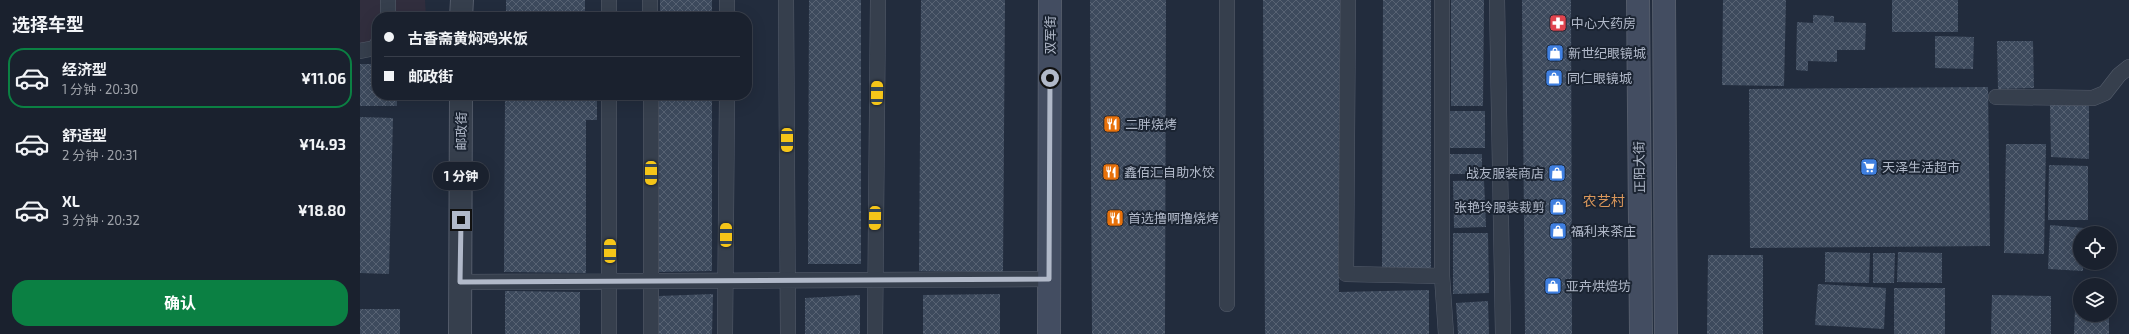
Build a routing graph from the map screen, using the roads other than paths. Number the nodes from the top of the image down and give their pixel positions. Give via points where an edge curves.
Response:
1 (388, 0) edge
2 (462, 0) edge
3 (609, 0) edge
4 (650, 0) edge
5 (727, 0) edge
6 (786, 0) edge
7 (878, 0) edge
8 (1050, 0) edge
9 (1227, 0) edge
10 (1348, 0) edge
11 (1442, 0) edge
12 (1496, 0) edge
13 (1638, 0) edge
14 (1664, 0) edge
15 (388, 12) edge
16 (462, 12) edge
17 (609, 12) edge
18 (650, 12) edge
19 (727, 12) edge
20 (372, 48) edge
21 (360, 51) edge
22 (2129, 67) edge
23 (1996, 97) dead end
24 (461, 100) edge
25 (609, 100) edge
26 (651, 100) edge
27 (727, 100) edge
28 (1442, 276) junction
29 (1049, 279) junction
30 (874, 280) junction
31 (725, 281) junction
32 (788, 281) junction
33 (460, 282) junction
34 (610, 282) junction
35 (652, 282) junction
36 (1227, 304) dead end
37 (460, 334) edge
38 (609, 334) edge
39 (651, 334) edge
40 (725, 334) edge
41 (788, 334) edge
42 (875, 334) edge
43 (1049, 334) edge
44 (1446, 334) edge
45 (1503, 334) edge
46 (1641, 334) edge
47 (1666, 334) edge

1 - 15 lane
2 - 16 street
3 - 17 lane
4 - 18 lane
5 - 19 lane
6 - 32 lane
7 - 30 lane
8 - 29 main road, 双军街
9 - 36 lane
10 - 28 lane via 1346,274
11 - 28 lane
12 - 45 lane
13 - 46 main road, 正阳大街
14 - 47 main road, 正阳大街
20 - 21 lane
22 - 23 lane via 2105,93 2093,98
24 - 33 street, 邮政街
25 - 34 lane
26 - 35 lane
27 - 31 lane
28 - 44 lane
29 - 30 lane
29 - 43 main road, 双军街
30 - 32 lane
30 - 42 lane
31 - 32 lane
31 - 35 lane
31 - 40 lane
32 - 41 lane
33 - 34 lane
33 - 37 street, 邮政街
34 - 35 lane
34 - 38 lane
35 - 39 lane

